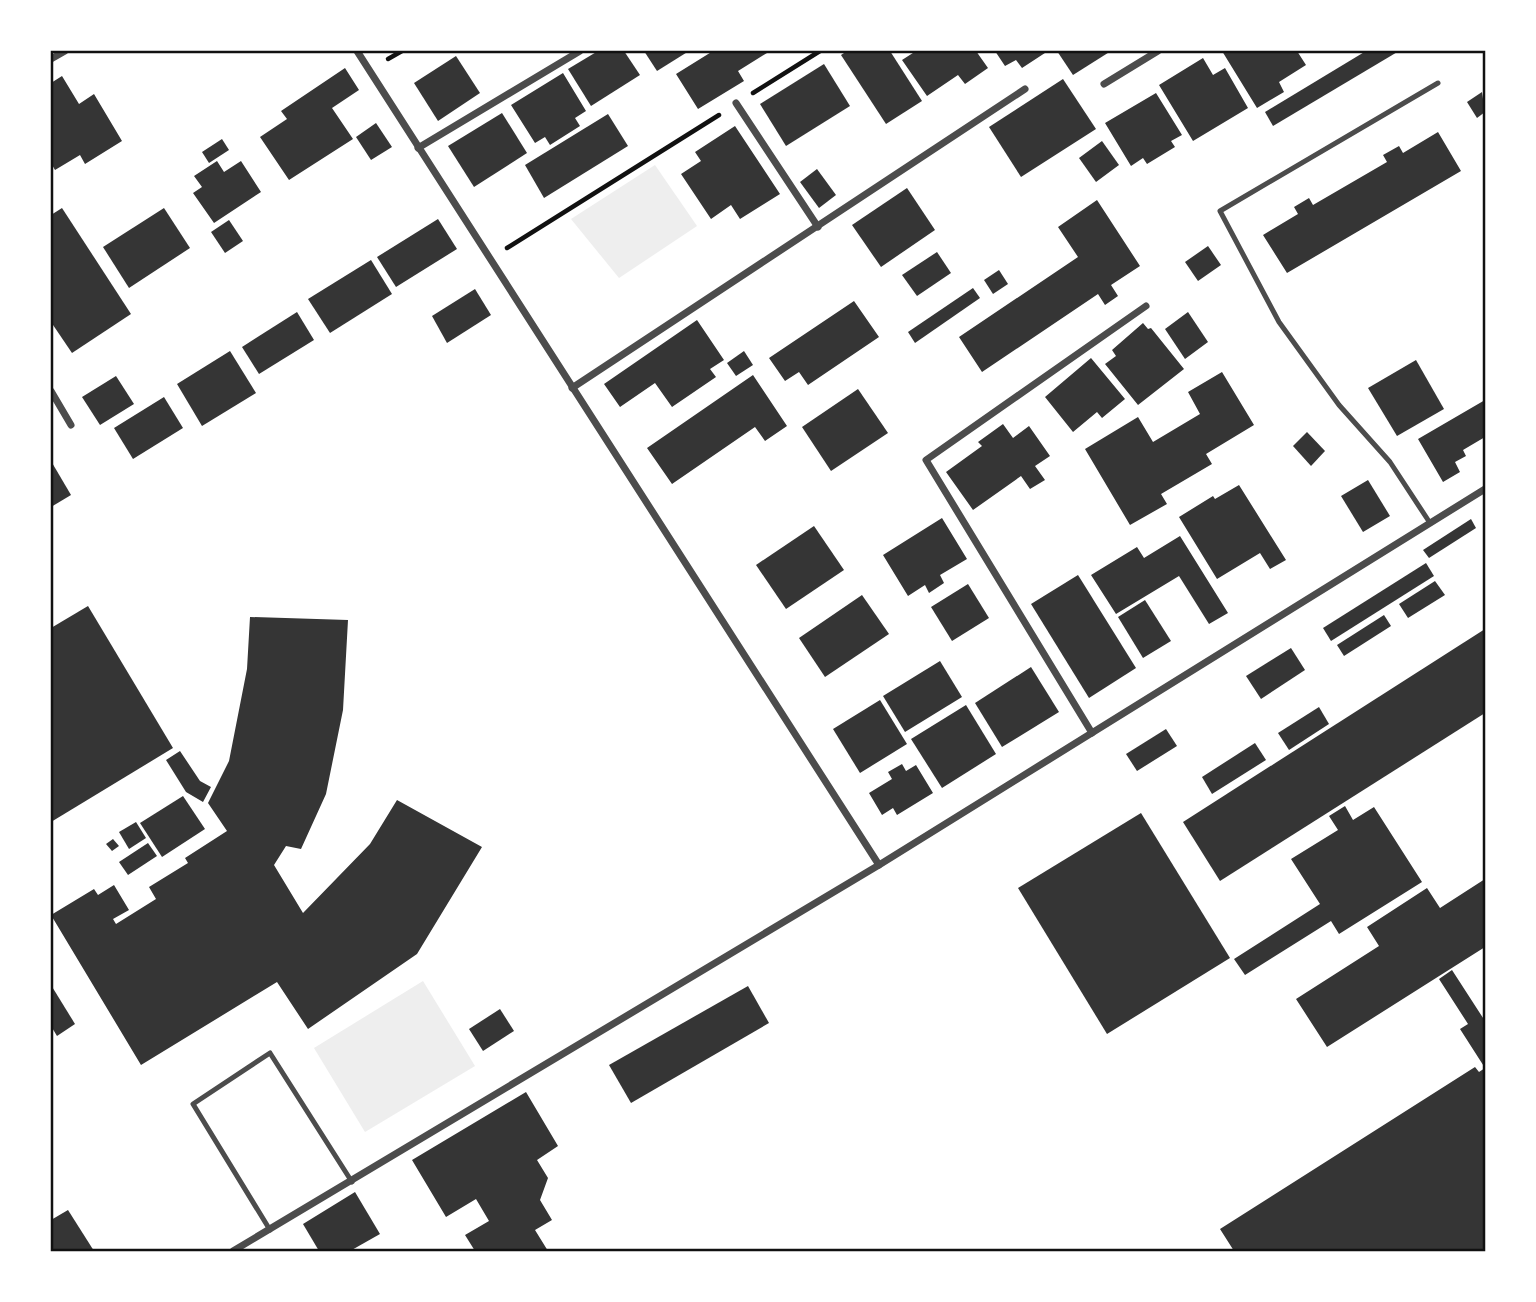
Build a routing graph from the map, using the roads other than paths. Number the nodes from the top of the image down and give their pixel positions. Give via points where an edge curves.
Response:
1 (65, 51) edge
2 (357, 51) edge
3 (580, 51) edge
4 (1158, 51) edge
5 (51, 59) edge
6 (1438, 83) dead end
7 (1104, 84) dead end
8 (1025, 89) dead end
9 (736, 103) road end
10 (418, 148) junction
11 (818, 227) junction
12 (1146, 306) dead end
13 (572, 388) junction
14 (51, 391) edge
15 (71, 425) dead end
16 (1485, 489) edge
17 (1430, 523) junction
18 (1092, 733) junction
19 (878, 865) junction
20 (352, 1182) junction
21 (270, 1230) junction
22 (233, 1251) edge

1 - 5 street
2 - 10 street
3 - 10 street
4 - 7 street
6 - 17 lane via 1220,211 1279,322 1339,405 1390,462
8 - 11 street
9 - 11 street
10 - 13 street
11 - 13 street
12 - 18 street via 926,460
13 - 19 street
14 - 15 street
16 - 17 street
17 - 18 street
18 - 19 street
19 - 20 street
20 - 21 street
20 - 21 lane via 270,1052 193,1104
21 - 22 street

